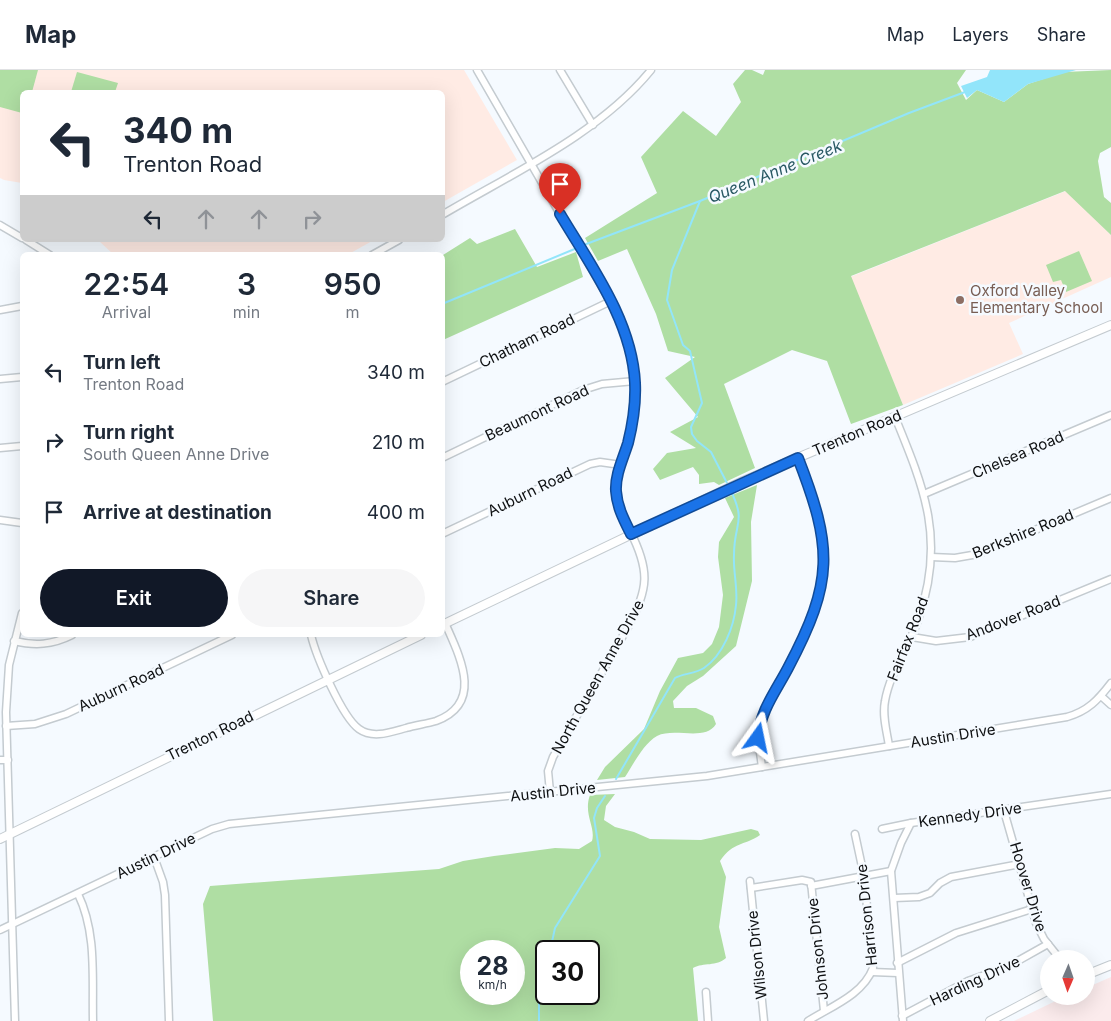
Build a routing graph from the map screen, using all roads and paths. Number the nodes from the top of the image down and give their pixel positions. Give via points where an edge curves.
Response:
1 (477, 70) edge
2 (560, 70) edge
3 (651, 70) edge
4 (593, 125) junction
5 (530, 163) junction
6 (445, 212) edge
7 (0, 225) edge
8 (20, 237) edge
9 (29, 242) edge
10 (395, 242) edge
11 (45, 252) edge
12 (377, 252) edge
13 (611, 301) junction
14 (20, 306) edge
15 (0, 310) edge
16 (1111, 325) edge
17 (20, 377) edge
18 (0, 379) edge
19 (445, 381) edge
20 (635, 381) junction
21 (1111, 415) edge
22 (895, 417) junction
23 (20, 446) edge
24 (0, 448) edge
25 (445, 457) edge
26 (798, 458) junction
27 (620, 465) junction
28 (924, 494) junction
29 (1111, 498) edge
30 (0, 520) edge
31 (20, 523) edge
32 (445, 533) edge
33 (631, 534) junction
34 (931, 558) junction
35 (1111, 579) edge
36 (20, 619) edge
37 (445, 624) edge
38 (445, 626) edge
39 (912, 636) junction
40 (66, 637) edge
41 (228, 637) edge
42 (312, 637) edge
43 (417, 637) edge
44 (14, 641) junction
45 (329, 679) junction
46 (1111, 683) edge
47 (1100, 696) junction
48 (1111, 705) edge
49 (6, 726) junction
50 (889, 746) junction
51 (0, 760) edge
52 (8, 760) junction
53 (762, 768) junction
54 (550, 792) junction
55 (1111, 794) edge
56 (1004, 811) junction
57 (911, 823) junction
58 (882, 829) dead end
59 (10, 834) junction
60 (855, 834) dead end
61 (0, 839) edge
62 (154, 857) junction
63 (1020, 864) junction
64 (891, 871) junction
65 (864, 876) junction
66 (811, 886) junction
67 (78, 894) junction
68 (894, 898) junction
69 (1032, 909) junction
70 (12, 924) junction
71 (0, 930) edge
72 (1048, 944) junction
73 (1053, 950) edge
74 (897, 964) junction
75 (1111, 965) edge
76 (1095, 971) edge
77 (872, 972) junction
78 (898, 973) junction
79 (706, 992) dead end
80 (1040, 995) edge
81 (824, 1011) junction
82 (902, 1018) edge
83 (15, 1021) edge
84 (93, 1021) edge
85 (169, 1021) edge
86 (708, 1021) edge
87 (764, 1021) edge
88 (808, 1021) edge
89 (990, 1021) edge

1 - 5 street, North Queen Anne Drive
2 - 4 street
3 - 4 street via 618,106
4 - 5 street
5 - 6 street
5 - 13 street, North Queen Anne Drive
7 - 8 street
9 - 11 street
10 - 12 street
13 - 19 street, Chatham Road
13 - 20 street, North Queen Anne Drive via 629,344
14 - 15 street
16 - 22 main road, Trenton Road
17 - 18 street
20 - 25 street, Beaumont Road via 602,384 583,390
20 - 27 street, North Queen Anne Drive via 634,415
21 - 28 street, Chelsea Road
22 - 26 main road, Trenton Road
22 - 28 street, Fairfax Road
23 - 24 street
26 - 33 main road, Trenton Road
26 - 53 street via 820,522 824,569 812,619 761,719 758,738
27 - 32 street, Auburn Road via 590,464
27 - 33 street, North Queen Anne Drive via 616,496
28 - 34 street, Fairfax Road via 930,525
29 - 34 street, Berkshire Road via 978,554
30 - 31 street
33 - 37 main road, Trenton Road
33 - 54 street, North Queen Anne Drive via 645,572 642,600 553,757 548,771
34 - 39 street, Fairfax Road via 930,578
35 - 39 street, Andover Road via 970,637 936,641
36 - 44 street
38 - 45 street via 461,660 466,680 460,701 436,720 381,734 364,732 348,718
39 - 50 street, Fairfax Road via 892,677 885,702
40 - 44 street via 46,644
41 - 49 street, Auburn Road via 66,714 35,724
42 - 45 street
43 - 45 main road, Trenton Road
44 - 49 street via 7,686
45 - 59 main road, Trenton Road
46 - 47 street, Austin Drive
47 - 48 street
47 - 50 street, Austin Drive via 1085,711 1067,717
49 - 52 street
50 - 53 street, Austin Drive
51 - 52 street
52 - 59 street
53 - 54 street, Austin Drive
54 - 62 street, Austin Drive via 229,824
55 - 56 street, Kennedy Drive
56 - 57 street, Kennedy Drive
56 - 63 street, Hoover Drive
57 - 58 street
57 - 64 street, Kennedy Drive
59 - 61 main road, Trenton Road
59 - 70 street
60 - 65 street, Harrison Drive
62 - 67 street, Austin Drive
62 - 85 street via 165,895
63 - 68 street via 951,877 919,897
63 - 69 street, Hoover Drive
64 - 65 street, Wilson Drive
64 - 68 street, Kennedy Drive
65 - 66 street, Wilson Drive
65 - 77 street, Harrison Drive
66 - 81 street, Johnson Drive
66 - 87 street, Wilson Drive via 806,880 751,885
67 - 70 street, Austin Drive
67 - 84 street via 91,932
68 - 74 street, Kennedy Drive
69 - 72 street, Hoover Drive
69 - 74 street via 956,933
70 - 71 street, Austin Drive
70 - 83 street
72 - 73 street, Hoover Drive
72 - 82 street, Harding Drive via 1007,967 968,981
74 - 78 street, Kennedy Drive
75 - 76 main road
77 - 78 street, Harrison Drive
77 - 81 street via 852,995
78 - 82 street, Kennedy Drive
79 - 86 street
80 - 89 main road
81 - 88 street

